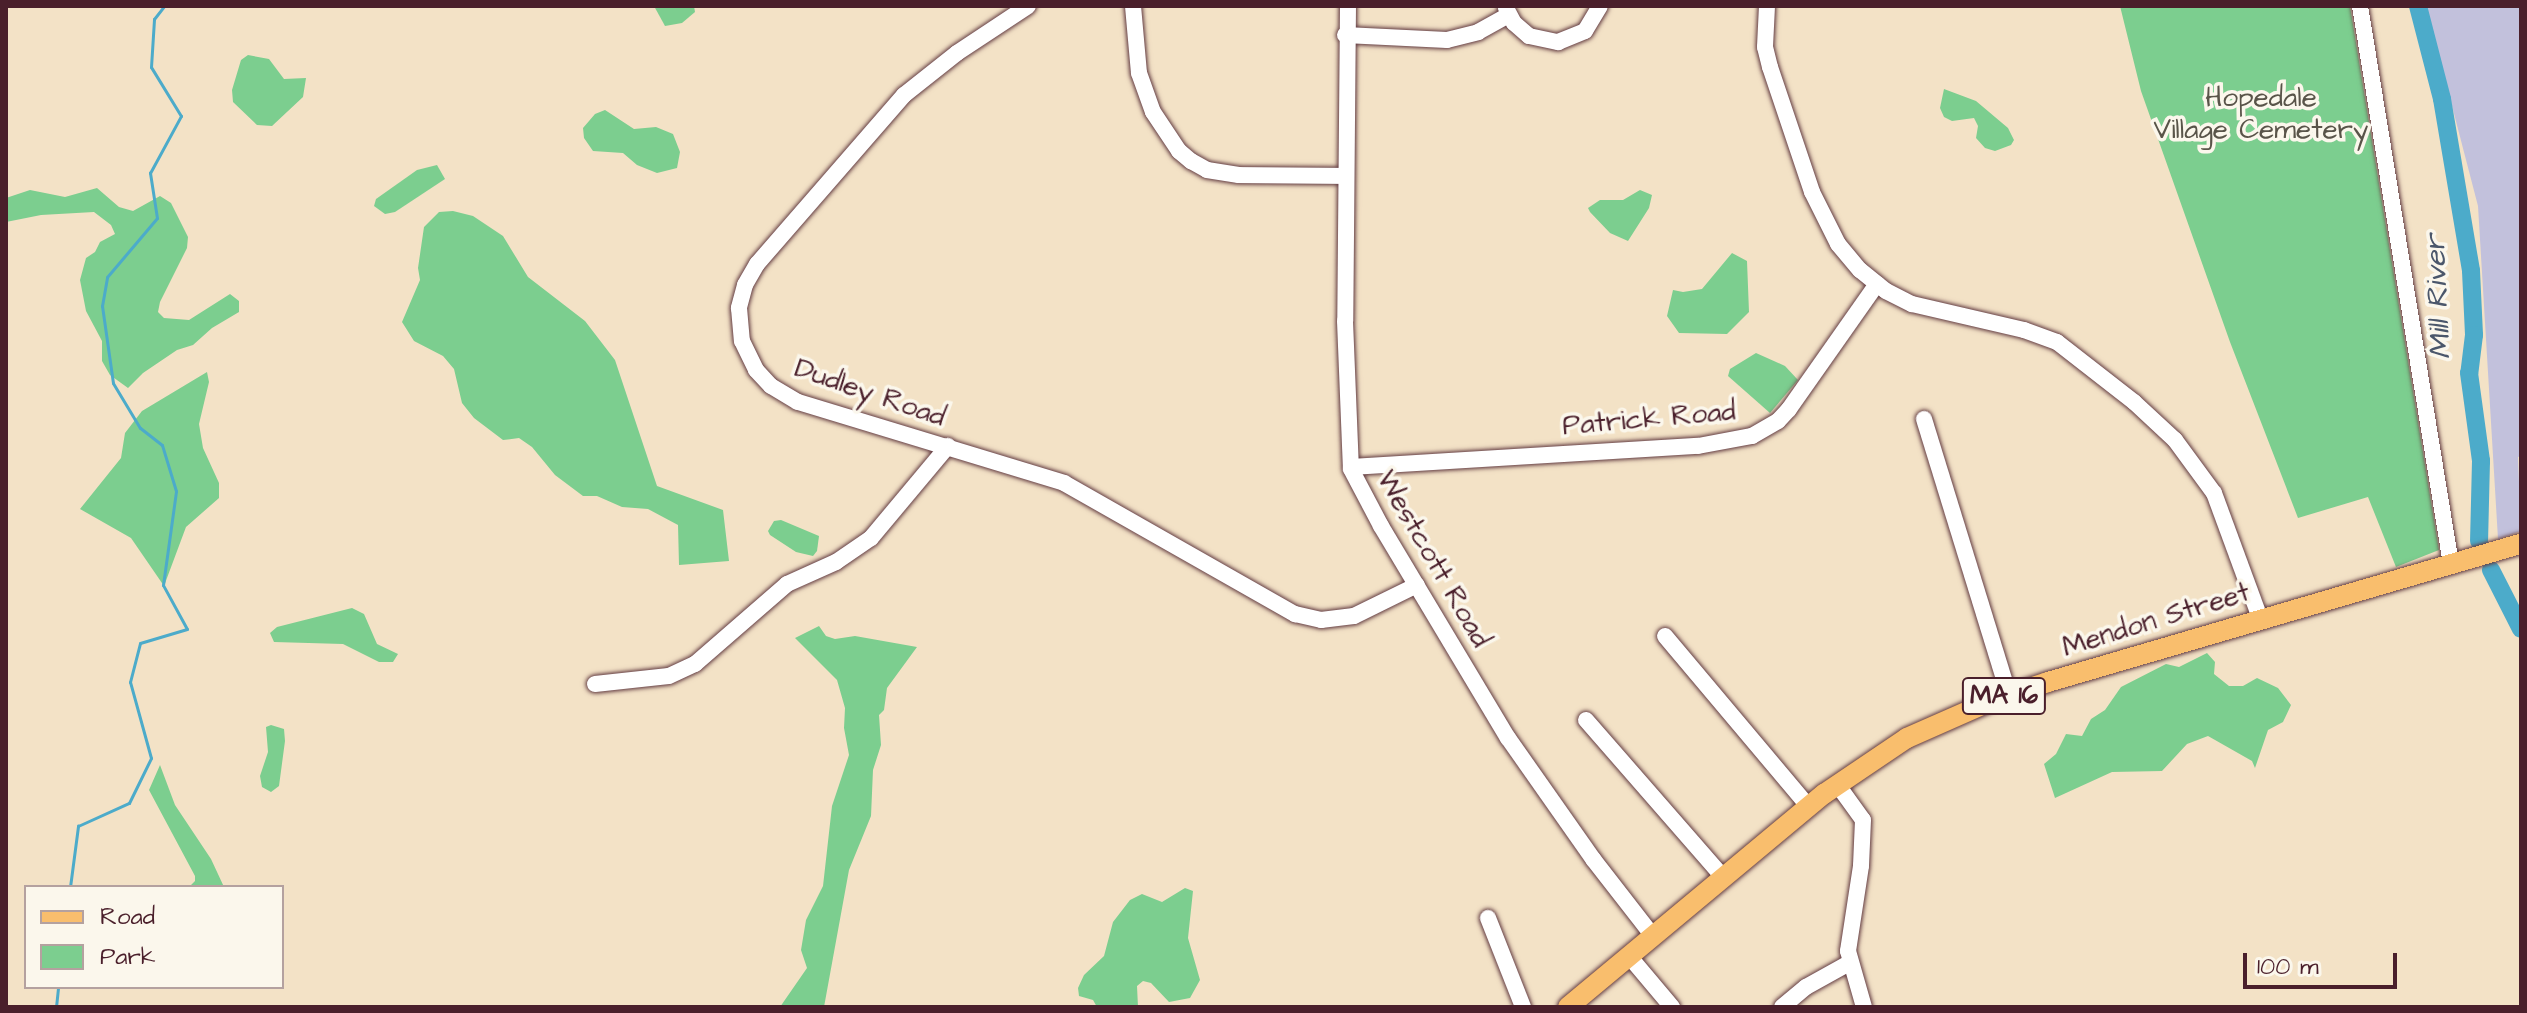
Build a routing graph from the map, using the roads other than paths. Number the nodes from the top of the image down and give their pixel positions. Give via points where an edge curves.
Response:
1 (1028, 6) edge
2 (1133, 6) edge
3 (1348, 6) edge
4 (1600, 6) edge
5 (1767, 6) edge
6 (2360, 6) edge
7 (1507, 10) edge
8 (1345, 35) junction
9 (1345, 176) junction
10 (1877, 284) junction
11 (1924, 419) dead end
12 (948, 446) junction
13 (1351, 467) junction
14 (2521, 544) edge
15 (2451, 564) junction
16 (1417, 585) junction
17 (2260, 618) junction
18 (1665, 636) dead end
19 (595, 684) dead end
20 (2009, 695) junction
21 (1586, 720) dead end
22 (1837, 784) junction
23 (1808, 806) junction
24 (1723, 877) junction
25 (1488, 918) dead end
26 (1653, 936) junction
27 (1629, 956) junction
28 (1851, 962) junction
29 (1523, 1007) edge
30 (1568, 1007) edge
31 (1672, 1007) edge
32 (1782, 1007) edge
33 (1864, 1007) edge

1 - 12 street, Dudley Road via 957,53 886,113 765,255 741,296 742,341 771,386 798,402
2 - 9 street via 1139,73 1153,112 1191,161 1207,170 1239,175
3 - 8 street, Westcott Road
4 - 7 street via 1585,31 1558,42 1529,36
5 - 10 street via 1765,47 1812,192 1838,244
6 - 15 street
7 - 8 street via 1469,36 1447,40
8 - 9 street, Westcott Road
9 - 13 street, Westcott Road
10 - 13 street, Patrick Road via 1789,409 1752,436 1698,446
10 - 17 street via 1912,304 2057,342 2134,402 2175,440 2214,493
11 - 20 street
12 - 16 street, Dudley Road via 1064,483 1295,614 1321,620 1354,616
12 - 19 street via 871,538 836,562 787,584 695,664 669,676
13 - 16 street, Westcott Road
14 - 15 main road, Mendon Street / MA 16
15 - 17 main road, Mendon Street / MA 16
16 - 26 street, Westcott Road via 1540,787
17 - 20 main road, Mendon Street / MA 16
18 - 23 street
20 - 22 main road, Mendon Street / MA 16 via 1907,738
21 - 24 street
22 - 23 main road, Mendon Street / MA 16
22 - 28 street via 1859,810 1864,831 1848,936
23 - 24 main road, Mendon Street / MA 16
24 - 26 main road, Mendon Street / MA 16
25 - 29 street
26 - 27 main road, Mendon Street / MA 16
27 - 30 main road, Mendon Street / MA 16
27 - 31 street
28 - 32 street
28 - 33 street

